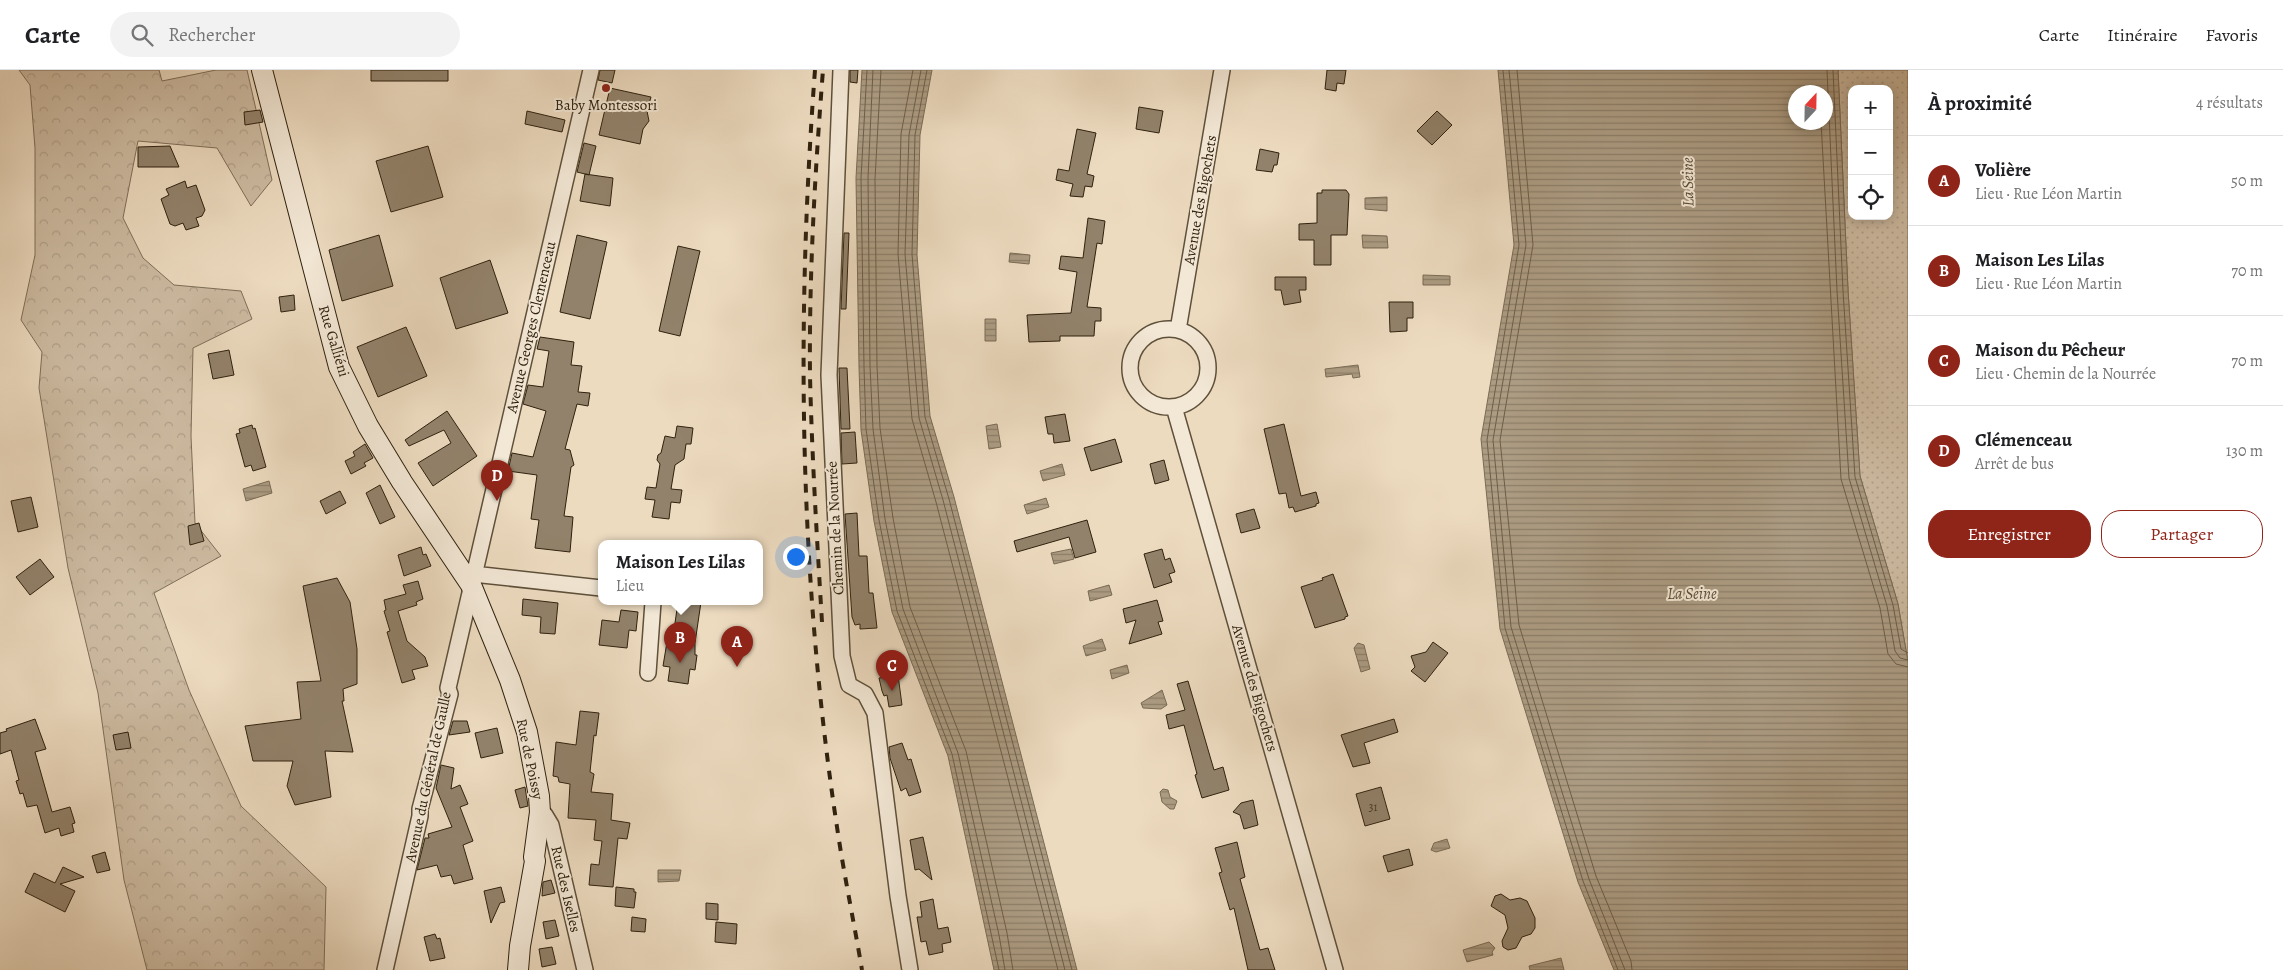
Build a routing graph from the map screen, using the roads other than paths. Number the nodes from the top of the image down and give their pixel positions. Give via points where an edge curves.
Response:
1 (262, 70) edge
2 (591, 70) edge
3 (841, 70) edge
4 (1222, 70) edge
5 (1178, 330) junction
6 (1174, 407) junction
7 (472, 579) junction
8 (598, 588) edge
9 (653, 605) edge
10 (648, 673) dead end
11 (540, 812) junction
12 (385, 970) edge
13 (518, 970) edge
14 (585, 970) edge
15 (910, 970) edge
16 (1335, 970) edge

1 - 7 street, Rue Galliéni via 339,367 368,426 402,482
2 - 7 street, Avenue Georges Clemenceau
3 - 15 street, Chemin de la Nourrée via 829,375 842,656 849,685 866,694 875,713
4 - 5 street, Avenue des Bigochets
5 - 6 street via 1200,344 1208,370 1198,394
5 - 6 street via 1154,332 1143,339 1131,366 1134,384 1141,395 1156,404
6 - 16 street, Avenue des Bigochets
7 - 8 street
7 - 11 street, Rue de Poissy via 527,732
7 - 12 street, Avenue du Général de Gaulle via 448,688 450,694 420,809
9 - 10 street
11 - 13 street, Rue de Poissy via 536,861
11 - 14 street, Rue des Iselles via 550,825

